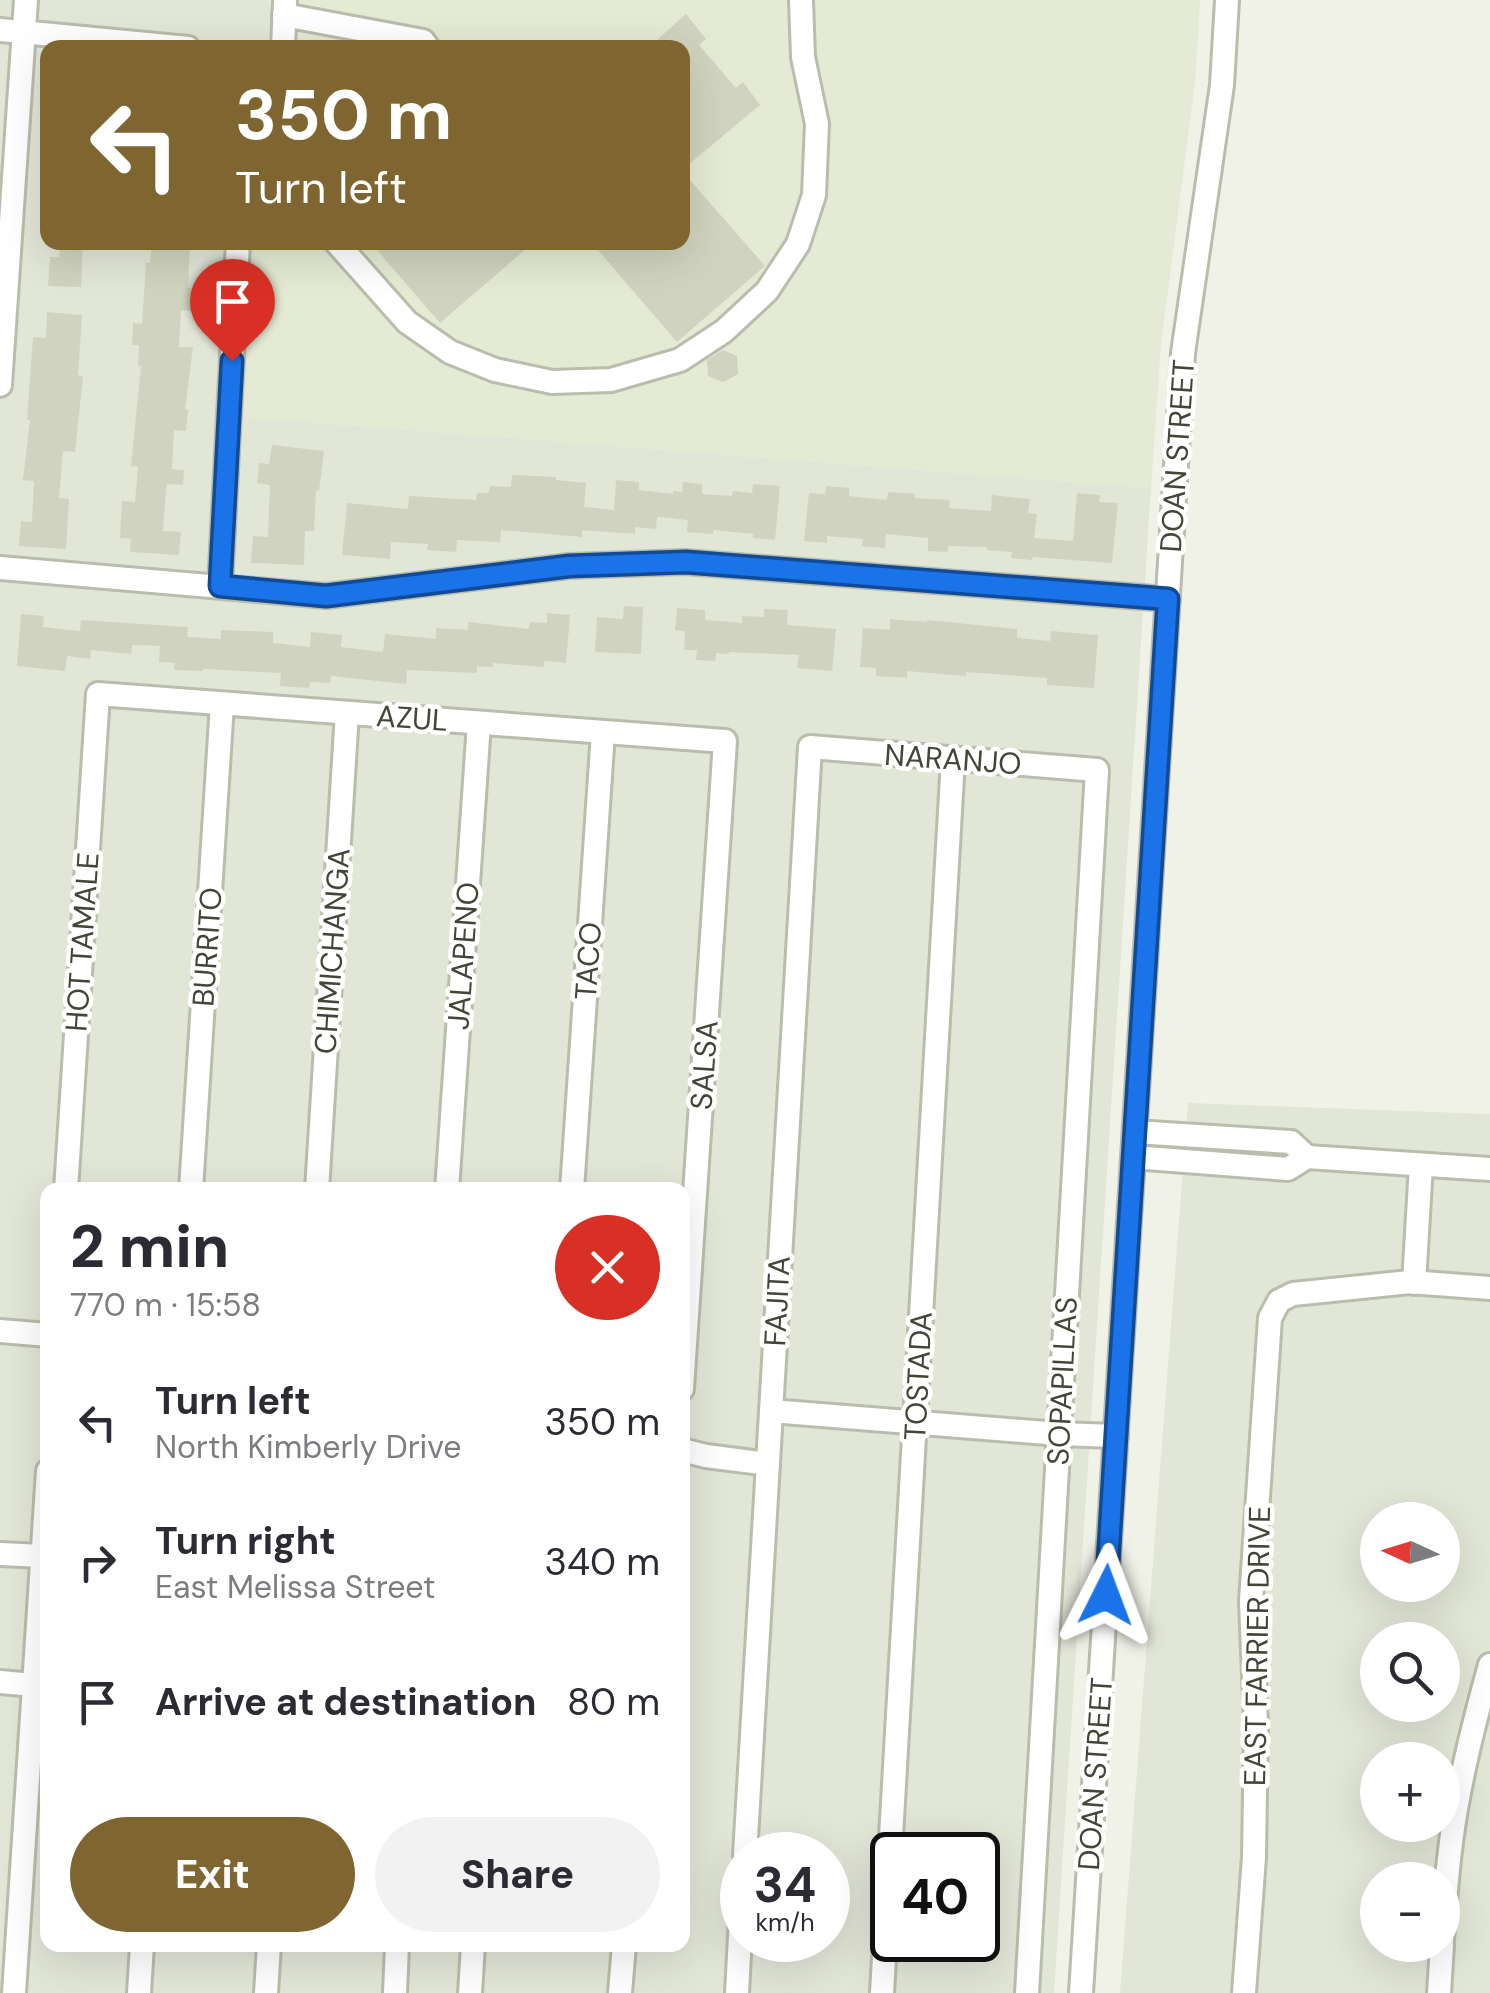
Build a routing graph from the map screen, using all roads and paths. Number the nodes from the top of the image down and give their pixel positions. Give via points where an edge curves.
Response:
1 (26, 0) edge
2 (802, 0) edge
3 (1227, 0) edge
4 (284, 7) edge
5 (12, 31) edge
6 (105, 40) edge
7 (282, 40) edge
8 (419, 40) edge
9 (238, 250) edge
10 (343, 250) edge
11 (0, 385) edge
12 (0, 568) edge
13 (220, 586) junction
14 (1168, 599) junction
15 (98, 694) joint
16 (222, 704) junction
17 (347, 713) junction
18 (479, 723) junction
19 (603, 732) junction
20 (725, 742) joint
21 (810, 748) joint
22 (953, 758) junction
23 (1097, 770) joint
24 (1135, 1132) junction
25 (1133, 1157) junction
26 (1308, 1157) junction
27 (1421, 1166) junction
28 (1490, 1169) edge
29 (67, 1182) edge
30 (192, 1182) edge
31 (318, 1182) edge
32 (448, 1182) edge
33 (573, 1182) edge
34 (690, 1269) edge
35 (1414, 1283) junction
36 (1490, 1288) edge
37 (0, 1332) edge
38 (40, 1334) edge
39 (771, 1411) junction
40 (916, 1422) junction
41 (1059, 1434) junction
42 (1116, 1436) junction
43 (690, 1452) edge
44 (768, 1464) junction
45 (0, 1554) edge
46 (40, 1556) edge
47 (40, 1588) edge
48 (1490, 1665) edge
49 (0, 1682) edge
50 (34, 1685) junction
51 (0, 1807) edge
52 (26, 1809) junction
53 (746, 1832) edge
54 (1449, 1862) edge
55 (141, 1952) edge
56 (269, 1952) edge
57 (397, 1952) edge
58 (473, 1952) edge
59 (623, 1952) edge
60 (739, 1962) edge
61 (1441, 1962) edge
62 (14, 1993) edge
63 (138, 1993) edge
64 (266, 1993) edge
65 (394, 1993) edge
66 (470, 1993) edge
67 (620, 1993) edge
68 (737, 1993) edge
69 (882, 1993) edge
70 (1027, 1993) edge
71 (1082, 1993) edge
72 (1244, 1993) edge
73 (1439, 1993) edge

1 - 5 street
2 - 10 street via 803,57 817,124 814,195 798,244 768,291 680,360 611,380 552,382 494,370 450,352 407,322
3 - 14 street, DOAN STREET via 1222,85 1183,352
4 - 7 street
4 - 8 street
5 - 6 street
5 - 11 street
9 - 13 street
12 - 13 street
13 - 14 street via 326,596 569,566 686,562
14 - 24 street, DOAN STREET
15 - 16 street, AZUL
15 - 29 street, HOT TAMALE
16 - 17 street, AZUL
16 - 30 street, BURRITO
17 - 18 street, AZUL
17 - 31 street, CHIMICHANGA
18 - 19 street, AZUL
18 - 32 street, JALAPENO
19 - 20 street, AZUL
19 - 33 street, TACO
20 - 34 street, SALSA
21 - 22 street, NARANJO
21 - 39 street, FAJITA
22 - 23 street, NARANJO
22 - 40 street, TOSTADA
23 - 41 street, SOPAPILLAS
24 - 25 street, DOAN STREET
24 - 26 street via 1291,1142
25 - 26 street via 1288,1170
25 - 42 street, DOAN STREET
26 - 27 street
27 - 28 street
27 - 35 street
35 - 36 street
35 - 72 street, EAST FARRIER DRIVE via 1293,1294 1270,1318 1251,1600 1254,1857
37 - 38 street
39 - 40 street
39 - 44 street, FAJITA
40 - 41 street
40 - 69 street, TOSTADA
41 - 42 street
41 - 70 street, SOPAPILLAS
42 - 71 street, DOAN STREET
43 - 44 street
44 - 53 street, FAJITA
45 - 46 street
47 - 50 street
48 - 54 street
49 - 50 street
50 - 52 street
51 - 52 street
52 - 62 street
55 - 63 street
56 - 64 street
57 - 65 street
58 - 66 street
59 - 67 street
60 - 68 street
61 - 73 street

